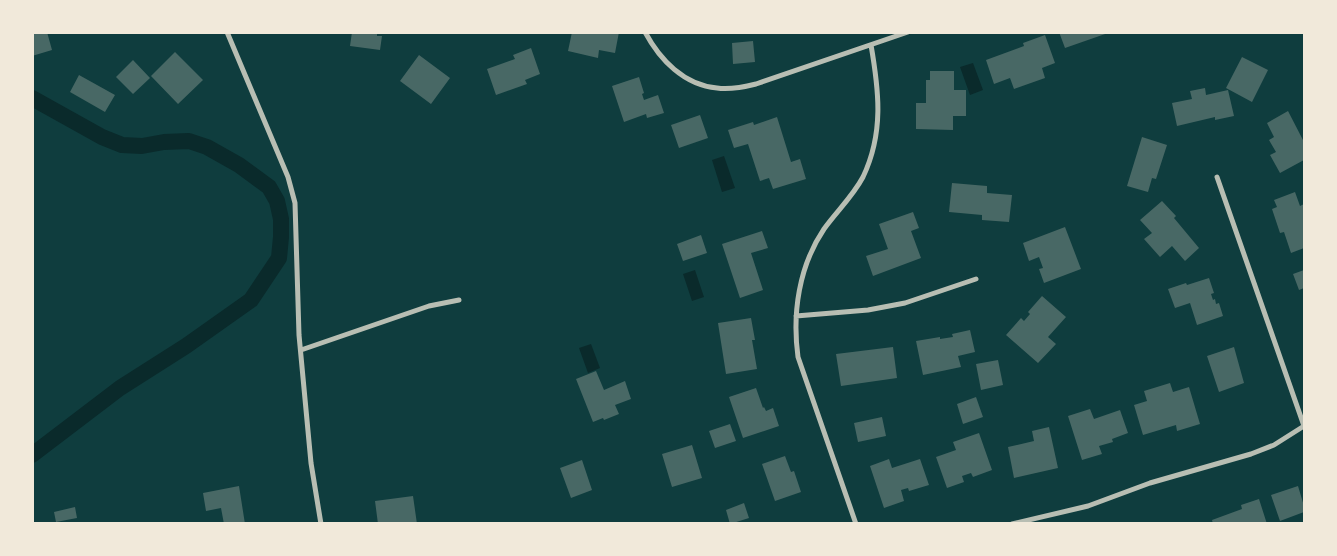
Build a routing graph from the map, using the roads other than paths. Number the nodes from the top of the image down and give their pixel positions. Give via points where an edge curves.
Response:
1 (227, 32) edge
2 (645, 32) edge
3 (908, 32) edge
4 (871, 45) junction
5 (1217, 178) dead end
6 (976, 279) dead end
7 (459, 300) dead end
8 (796, 316) junction
9 (301, 350) junction
10 (1304, 426) edge
11 (321, 524) edge
12 (856, 524) edge
13 (1012, 524) edge

1 - 9 street via 295,203
2 - 4 street via 666,63 681,75 717,88 756,84
3 - 4 street
4 - 8 street via 878,85 878,110 870,156 855,189 814,247 799,291
5 - 10 street
6 - 8 street via 914,300 868,310
7 - 9 street via 429,306
8 - 12 street via 798,357
9 - 11 street via 311,463
10 - 13 street via 1274,445 1251,454 1150,483 1088,506

